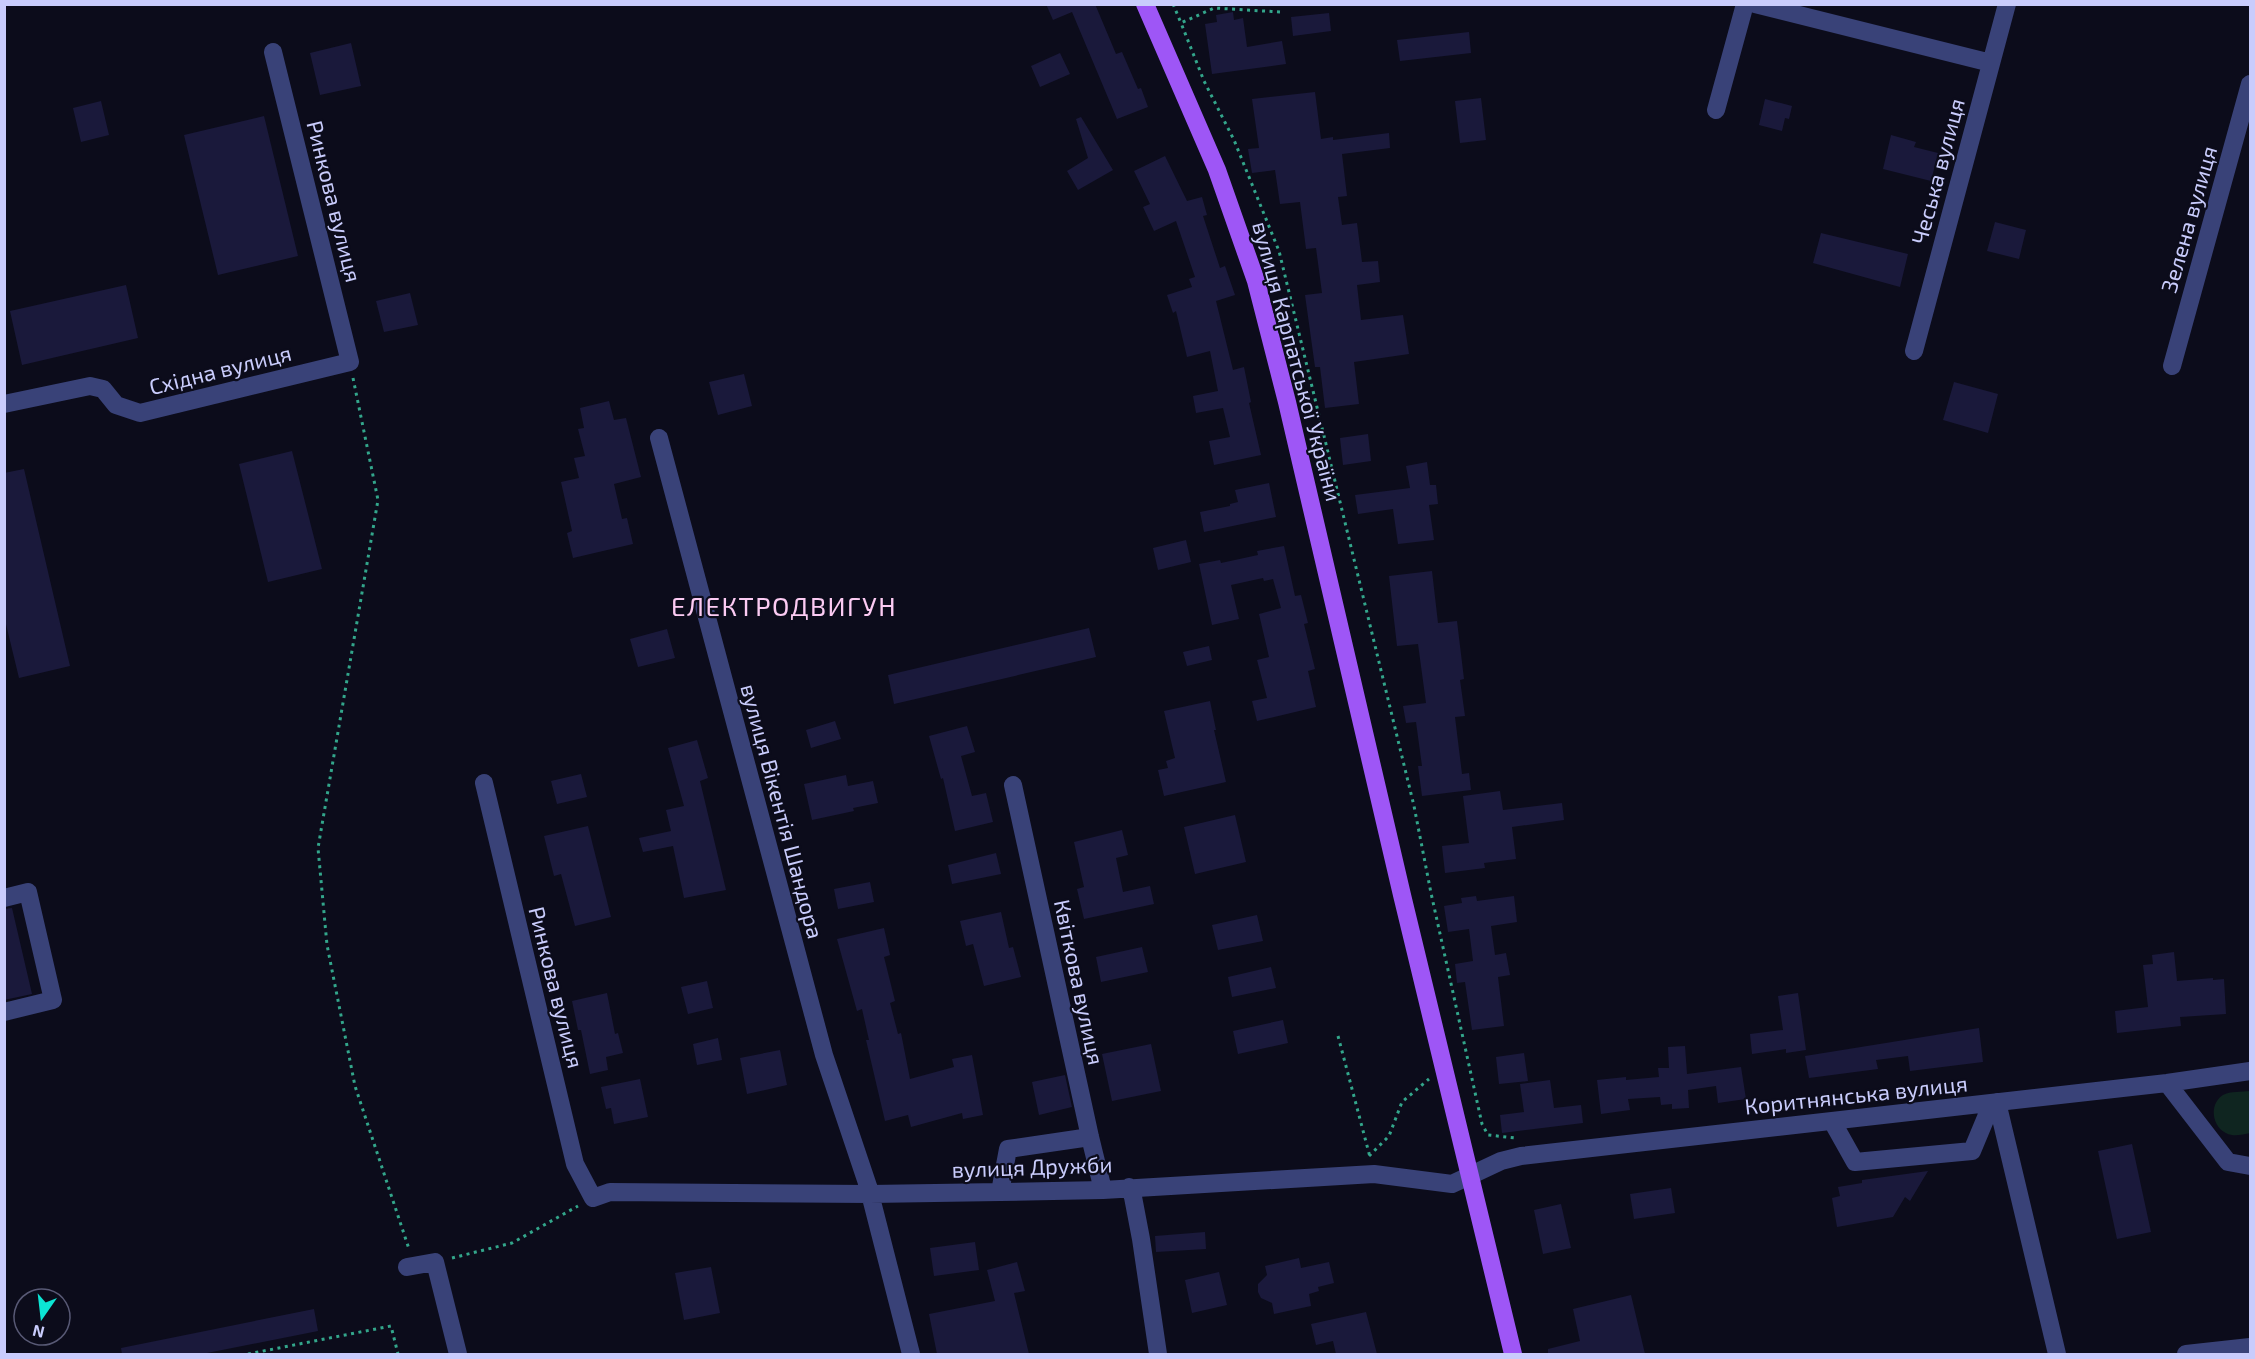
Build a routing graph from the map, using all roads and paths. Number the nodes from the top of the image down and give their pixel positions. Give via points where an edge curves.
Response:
1 (1145, 4) edge
2 (1173, 4) edge
3 (1745, 4) edge
4 (1755, 4) edge
5 (2007, 4) edge
6 (1280, 12) dead end
7 (1181, 23) junction
8 (273, 52) dead end
9 (1991, 63) junction
10 (2250, 84) edge
11 (1716, 110) dead end
12 (1914, 351) dead end
13 (350, 362) junction
14 (2172, 366) dead end
15 (4, 404) edge
16 (659, 438) dead end
17 (483, 783) dead end
18 (1012, 785) dead end
19 (4, 898) edge
20 (4, 1012) edge
21 (1338, 1036) dead end
22 (1445, 1070) junction
23 (2250, 1071) edge
24 (2167, 1083) junction
25 (1994, 1102) junction
26 (1832, 1121) junction
27 (1090, 1137) junction
28 (1521, 1156) junction
29 (1372, 1165) junction
30 (2250, 1166) edge
31 (1471, 1175) junction
32 (1129, 1187) junction
33 (1103, 1190) junction
34 (1000, 1192) junction
35 (870, 1194) junction
36 (593, 1198) junction
37 (435, 1262) junction
38 (411, 1267) joint
39 (2250, 1347) edge
40 (248, 1354) edge
41 (398, 1354) edge
42 (458, 1354) edge
43 (911, 1354) edge
44 (1158, 1354) edge
45 (1513, 1354) edge
46 (2057, 1354) edge
47 (2193, 1354) edge

1 - 22 main road, вулиця Карпатської України via 1217,170 1256,281
2 - 7 path
3 - 11 street
4 - 9 street
5 - 9 street, Чеська вулиця
6 - 7 path via 1214,8
7 - 28 path via 1279,251 1414,806 1482,1124 1488,1135 1519,1138
8 - 13 street, Ринкова вулиця
9 - 12 street, Чеська вулиця
10 - 14 street, Зелена вулиця
13 - 15 street, Східна вулиця via 140,413 116,405 103,389 90,386
13 - 38 path via 378,500 318,848 327,945 355,1086
16 - 35 street, вулиця Вікентія Шандора via 824,1055
17 - 36 street, Ринкова вулиця via 575,1164
18 - 27 street, Квіткова вулиця
19 - 20 street via 28,892 52,1000
21 - 29 path
22 - 29 path via 1402,1102
22 - 31 main road, вулиця Карпатської України
23 - 24 street, Коритнянська вулиця
24 - 25 street, Коритнянська вулиця
24 - 30 street via 2228,1162
25 - 26 street, Коритнянська вулиця
25 - 26 street via 1972,1151 1855,1162
25 - 46 street
26 - 28 street, Коритнянська вулиця
27 - 33 street, Квіткова вулиця
27 - 34 street via 1008,1149
28 - 31 street, Коритнянська вулиця
29 - 31 street, вулиця Дружби via 1452,1184
29 - 32 street, вулиця Дружби
31 - 45 main road, вулиця Карпатської України
32 - 33 street, вулиця Дружби
32 - 44 street
33 - 34 street, вулиця Дружби
34 - 35 street, вулиця Дружби
35 - 36 street, вулиця Дружби via 610,1191
35 - 43 street, вулиця Вікентія Шандора
36 - 37 path via 512,1243
37 - 38 street
37 - 42 street
39 - 47 street
40 - 41 path via 390,1326

